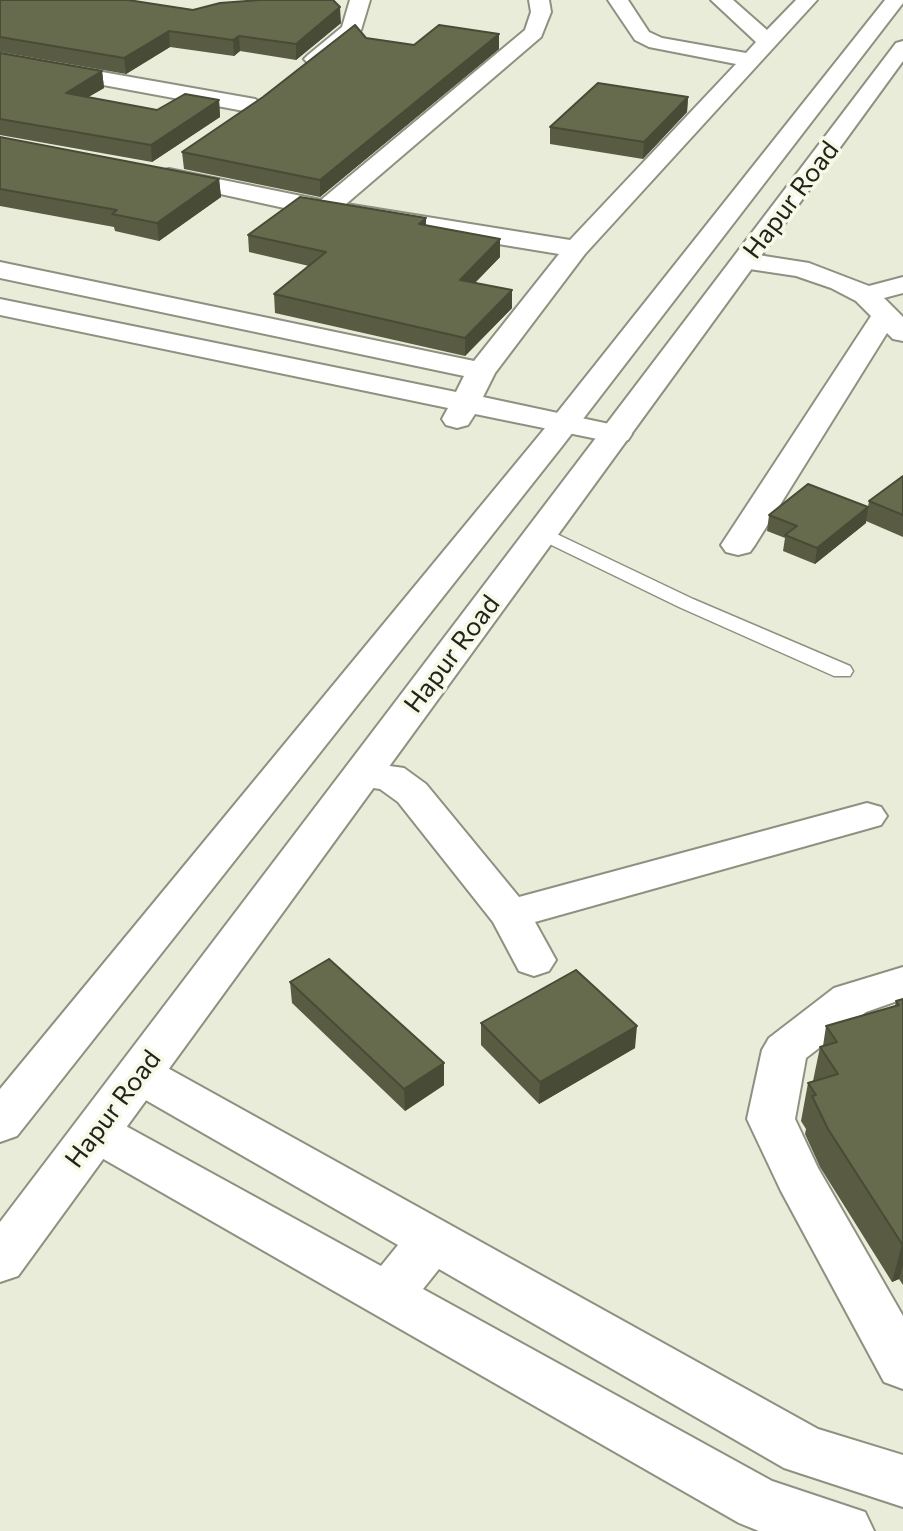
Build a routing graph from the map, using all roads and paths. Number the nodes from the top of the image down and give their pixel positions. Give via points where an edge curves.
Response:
1 (360, 0) edge
2 (539, 0) edge
3 (618, 0) edge
4 (721, 0) edge
5 (807, 0) edge
6 (895, 0) edge
7 (767, 41) junction
8 (903, 47) edge
9 (0, 60) edge
10 (751, 60) junction
11 (298, 72) edge
12 (277, 89) edge
13 (255, 106) junction
14 (233, 121) edge
15 (179, 158) dead end
16 (328, 207) junction
17 (576, 248) junction
18 (745, 261) junction
19 (0, 270) edge
20 (903, 285) edge
21 (0, 307) edge
22 (885, 314) edge
23 (0, 322) edge
24 (481, 371) junction
25 (461, 411) junction
26 (558, 431) junction
27 (612, 442) junction
28 (542, 533) junction
29 (738, 545) dead end
30 (842, 671) dead end
31 (361, 775) junction
32 (867, 816) dead end
33 (510, 914) junction
34 (534, 960) dead end
35 (903, 983) edge
36 (139, 1074) junction
37 (0, 1123) edge
38 (96, 1132) junction
39 (432, 1240) junction
40 (0, 1261) edge
41 (388, 1296) junction
42 (903, 1365) edge
43 (903, 1481) edge
44 (845, 1531) edge

1 - 11 street via 351,30
2 - 16 street via 541,12 534,33
3 - 10 street via 642,36 656,43
4 - 7 street
5 - 7 street
6 - 26 street, Hapur Road
7 - 10 street
8 - 18 street, Hapur Road
9 - 13 street
10 - 17 street
12 - 13 street
13 - 14 street
15 - 16 street via 150,172
16 - 17 street
17 - 24 street
18 - 22 street via 820,275
18 - 27 street, Hapur Road
19 - 24 street
20 - 22 street
21 - 25 street
22 - 29 street
23 - 25 street
24 - 25 street
25 - 26 street
26 - 27 street
26 - 37 street, Hapur Road
27 - 28 street, Hapur Road
28 - 30 lane
28 - 31 street, Hapur Road
31 - 33 street via 390,777 412,793
31 - 36 street, Hapur Road
32 - 33 street
33 - 34 street
35 - 42 street via 849,1000 785,1050 771,1119 798,1177
36 - 38 street, Hapur Road
36 - 39 street
38 - 40 street, Hapur Road
38 - 41 street
39 - 41 street
39 - 43 street via 804,1450
41 - 44 street via 760,1504

